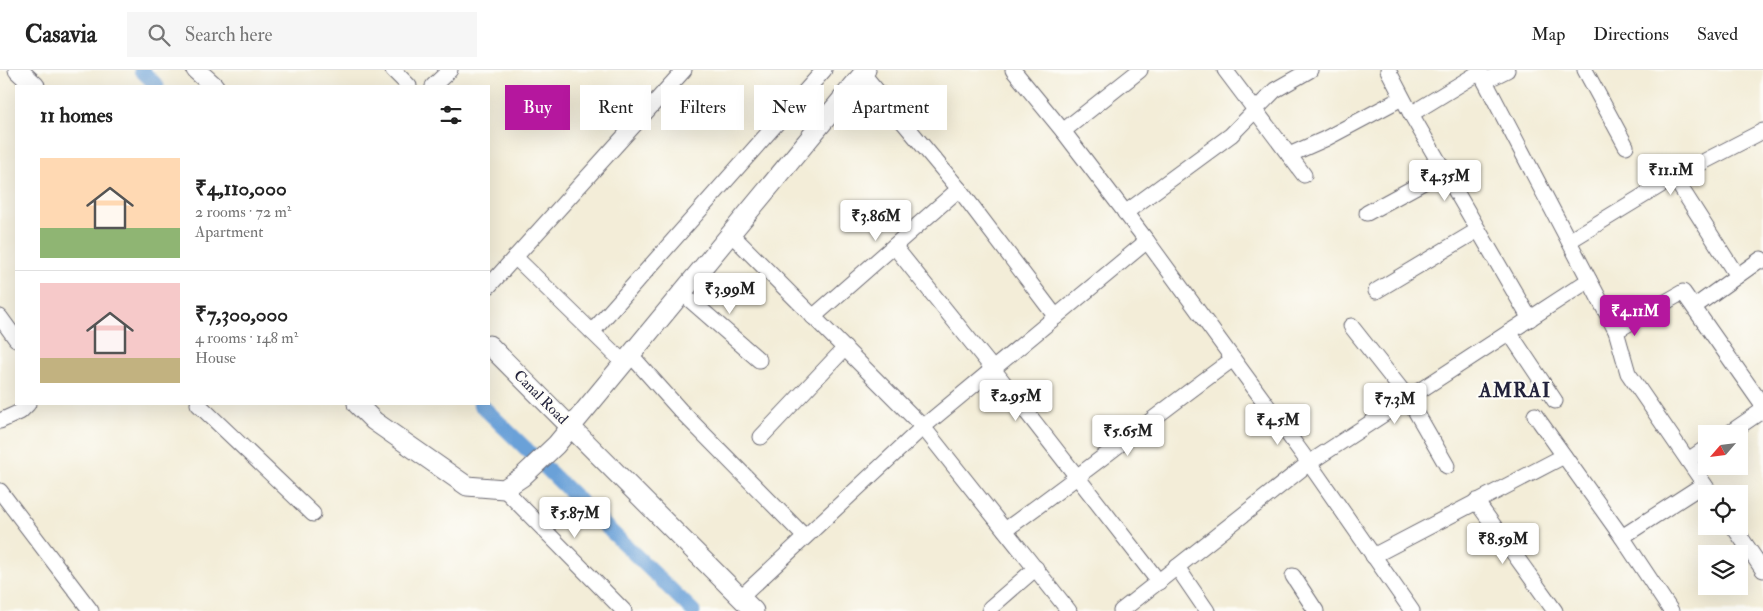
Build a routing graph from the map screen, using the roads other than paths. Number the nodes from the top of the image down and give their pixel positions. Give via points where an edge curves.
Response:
1 (18, 70) edge
2 (196, 70) edge
3 (393, 70) edge
4 (450, 70) edge
5 (684, 70) edge
6 (824, 70) edge
7 (1013, 70) edge
8 (1140, 70) edge
9 (1225, 70) edge
10 (1310, 70) edge
11 (1388, 70) edge
12 (1507, 70) edge
13 (1585, 70) edge
14 (864, 72) edge
15 (1481, 74) edge
16 (34, 85) edge
17 (213, 85) edge
18 (408, 85) edge
19 (434, 85) edge
20 (1402, 98) junction
21 (1255, 108) junction
22 (1410, 114) junction
23 (1063, 131) junction
24 (1763, 131) edge
25 (1626, 146) dead end
26 (1289, 155) junction
27 (1444, 171) junction
28 (1304, 175) dead end
29 (1674, 177) junction
30 (959, 189) junction
31 (1125, 213) junction
32 (1367, 214) dead end
33 (1478, 230) junction
34 (730, 233) junction
35 (1147, 241) junction
36 (1569, 241) junction
37 (894, 246) junction
38 (515, 257) junction
39 (1763, 261) edge
40 (1737, 276) junction
41 (1589, 280) junction
42 (490, 285) edge
43 (1376, 291) dead end
44 (681, 292) junction
45 (1694, 307) junction
46 (0, 317) edge
47 (813, 317) junction
48 (1056, 317) junction
49 (1530, 318) junction
50 (1351, 326) dead end
51 (1616, 331) junction
52 (592, 332) junction
53 (1509, 332) junction
54 (15, 338) edge
55 (490, 346) edge
56 (845, 348) junction
57 (626, 358) junction
58 (1233, 359) junction
59 (759, 360) dead end
60 (993, 369) junction
61 (1408, 398) junction
62 (1555, 400) dead end
63 (27, 405) edge
64 (199, 405) edge
65 (358, 405) edge
66 (1763, 408) edge
67 (1535, 415) dead end
68 (0, 421) edge
69 (1740, 425) edge
70 (571, 427) junction
71 (923, 427) junction
72 (761, 437) dead end
73 (1698, 453) edge
74 (1564, 456) junction
75 (1688, 460) junction
76 (1309, 463) junction
77 (1447, 466) dead end
78 (1078, 478) junction
79 (1705, 485) edge
80 (504, 489) junction
81 (0, 491) edge
82 (1698, 495) edge
83 (1476, 501) junction
84 (313, 514) dead end
85 (1005, 530) junction
86 (1739, 535) edge
87 (805, 537) junction
88 (1622, 537) junction
89 (1373, 556) junction
90 (1177, 567) junction
91 (1036, 568) junction
92 (1763, 570) edge
93 (1294, 576) dead end
94 (1159, 582) junction
95 (747, 605) edge
96 (990, 608) dead end
97 (1065, 609) edge
98 (1668, 610) edge
99 (92, 611) edge
100 (624, 611) edge
101 (1121, 611) edge
102 (1207, 611) edge
103 (1316, 611) edge
104 (1412, 611) edge
105 (1555, 611) edge

1 - 16 street
2 - 17 street
3 - 18 street
4 - 19 street
5 - 38 street
6 - 52 street
7 - 23 street
8 - 23 street
9 - 21 street
10 - 21 street via 1275,90
11 - 20 street
12 - 15 street
13 - 25 street
14 - 30 street
14 - 34 street
15 - 22 street
15 - 36 street
20 - 22 street
20 - 26 street
21 - 26 street
21 - 31 street via 1231,135
22 - 27 street
23 - 31 street
24 - 29 street
26 - 28 street
27 - 32 street
27 - 33 street
29 - 36 street
29 - 40 street
30 - 37 street
30 - 48 street
31 - 35 street
33 - 43 street
33 - 49 street
34 - 44 street
34 - 47 street
35 - 48 street
35 - 58 street
36 - 41 street
37 - 47 street
37 - 60 street
38 - 42 street
38 - 52 street
39 - 40 street via 1761,259
40 - 45 street
41 - 49 street
41 - 51 street
44 - 57 street
44 - 59 street
45 - 51 street via 1683,292
45 - 66 street
46 - 54 street
47 - 56 street
48 - 60 street
49 - 53 street
50 - 61 street
51 - 75 street via 1628,372
52 - 57 street
53 - 61 street
53 - 62 street
55 - 70 street, Canal Road
56 - 71 street
56 - 72 street
57 - 70 street
57 - 87 street
58 - 76 street
58 - 78 street via 1141,426
60 - 71 street
60 - 78 street
61 - 76 street
61 - 77 street
63 - 68 street
64 - 84 street
65 - 80 street via 374,421 467,486
66 - 69 street
67 - 74 street
70 - 80 street via 522,477
70 - 95 street, Canal Road
71 - 85 street
71 - 87 street
73 - 75 street
74 - 83 street
74 - 88 street
75 - 79 street
76 - 89 street
76 - 90 street
78 - 85 street
78 - 94 street
80 - 100 street
81 - 99 street
82 - 88 street
83 - 89 street
83 - 105 street
85 - 91 street
86 - 92 street
87 - 95 street
88 - 98 street
89 - 104 street
90 - 94 street
90 - 102 street
91 - 96 street
91 - 97 street
93 - 103 street
94 - 101 street

